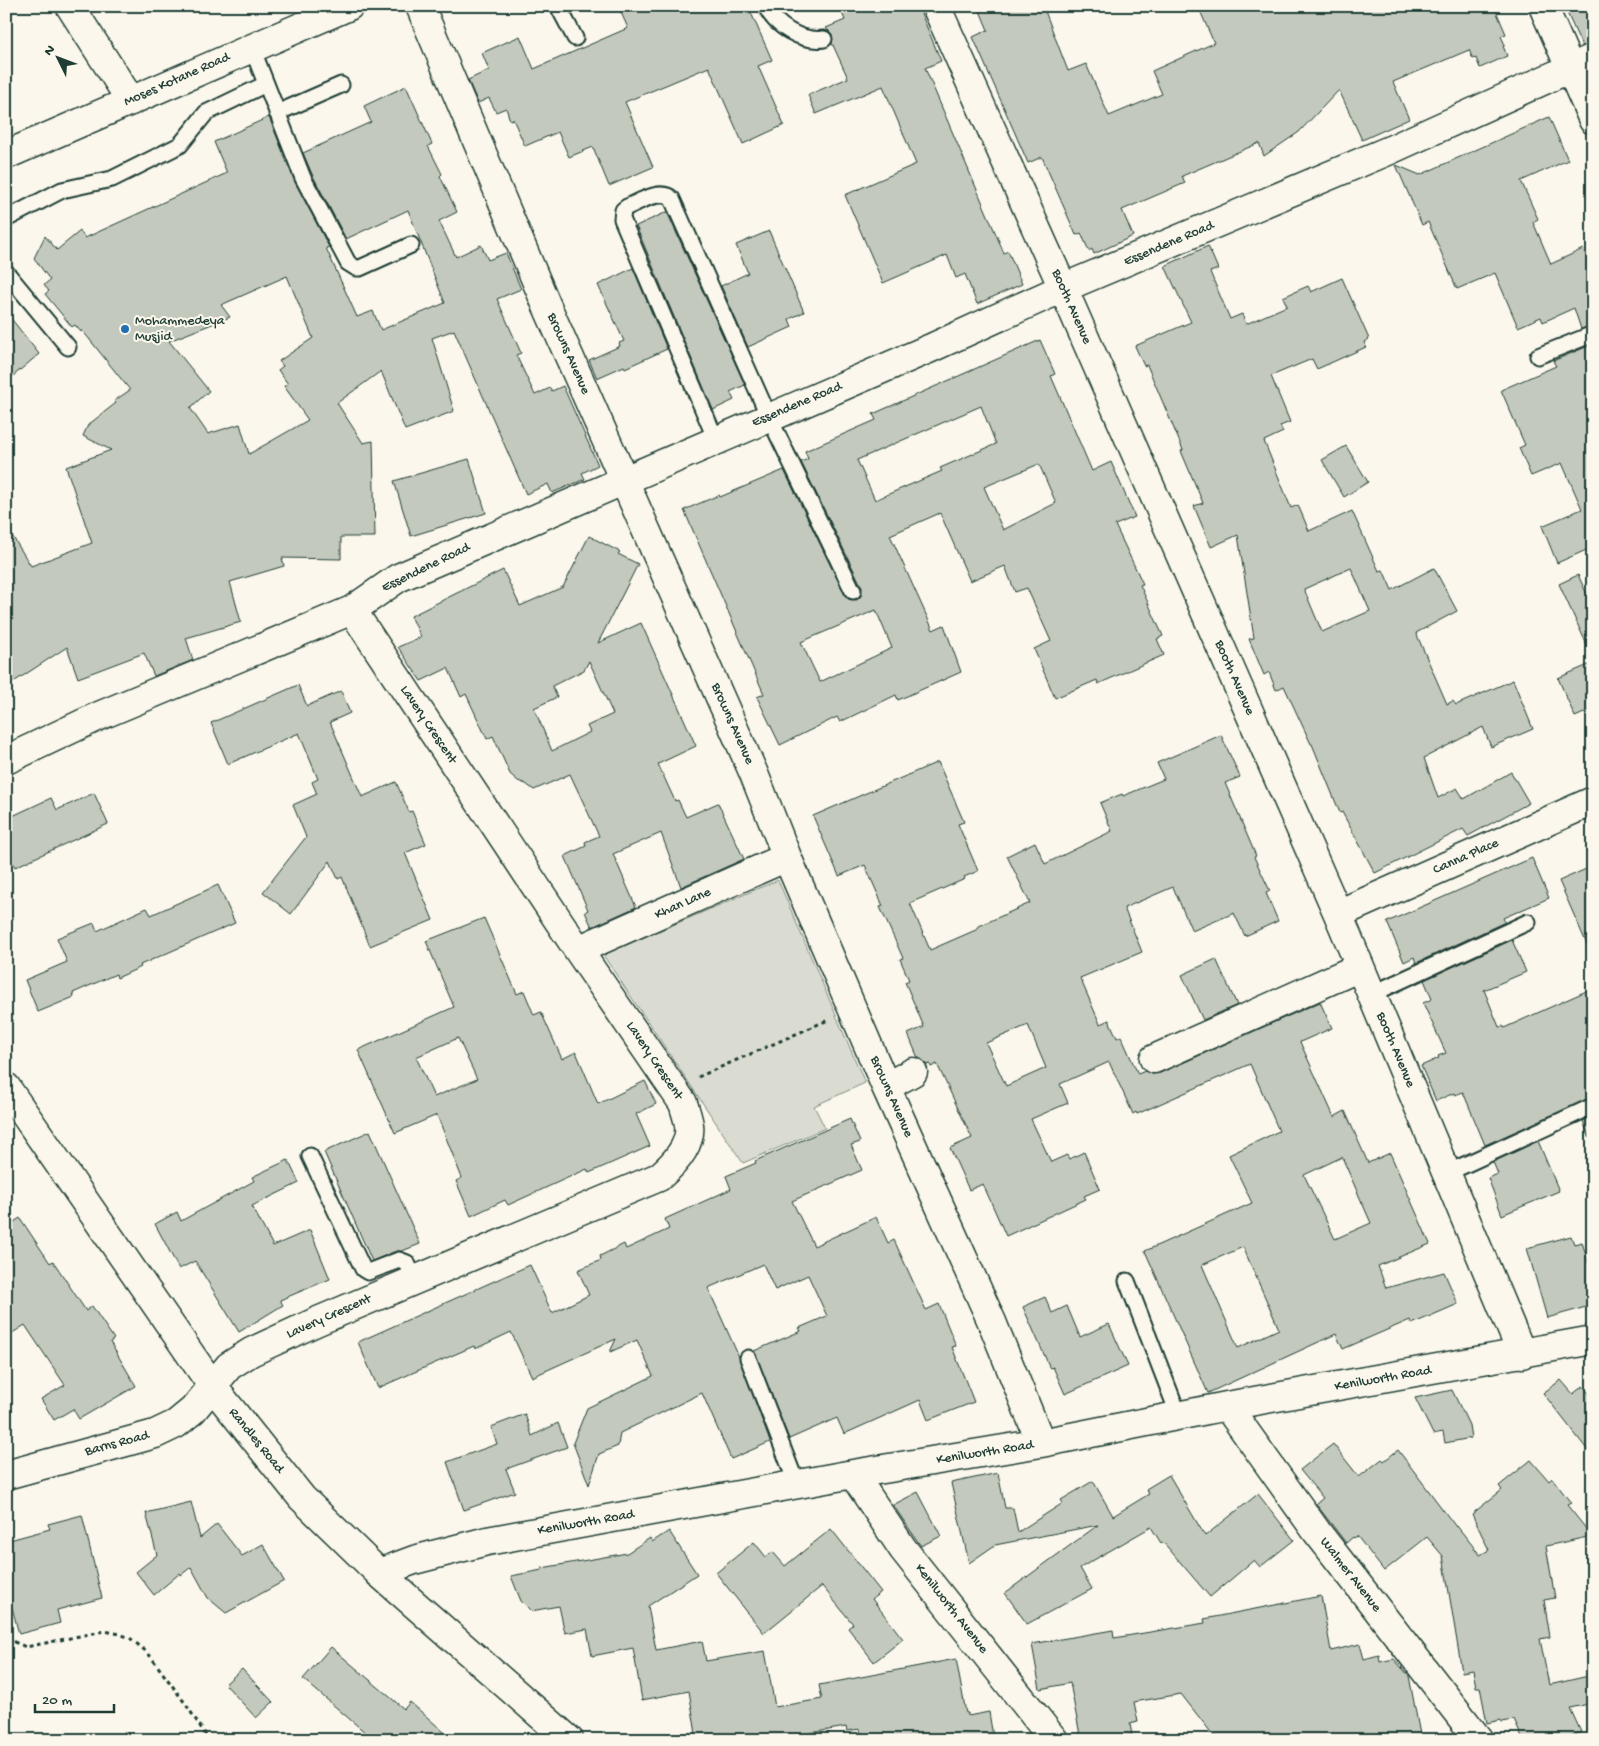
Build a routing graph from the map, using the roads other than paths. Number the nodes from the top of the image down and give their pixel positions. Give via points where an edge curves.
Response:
1 (70, 6) edge
2 (349, 6) edge
3 (420, 6) edge
4 (558, 6) edge
5 (766, 6) edge
6 (936, 6) edge
7 (1543, 6) edge
8 (575, 38) dead end
9 (824, 39) dead end
10 (252, 48) junction
11 (1582, 63) edge
12 (266, 84) junction
13 (341, 85) dead end
14 (130, 101) junction
15 (277, 113) junction
16 (1593, 120) edge
17 (6, 155) edge
18 (6, 219) edge
19 (411, 246) dead end
20 (6, 272) edge
21 (1063, 288) junction
22 (1593, 334) edge
23 (68, 348) dead end
24 (1538, 356) dead end
25 (769, 417) junction
26 (716, 440) junction
27 (624, 480) junction
28 (853, 591) dead end
29 (352, 610) junction
30 (6, 760) edge
31 (1593, 801) edge
32 (787, 857) junction
33 (1338, 914) junction
34 (1528, 922) dead end
35 (578, 950) junction
36 (1360, 967) junction
37 (1372, 994) junction
38 (1154, 1060) dead end
39 (913, 1072) dead end
40 (6, 1087) edge
41 (886, 1087) junction
42 (1593, 1106) edge
43 (310, 1156) dead end
44 (1447, 1172) junction
45 (415, 1280) junction
46 (1127, 1281) dead end
47 (1593, 1340) edge
48 (1522, 1354) junction
49 (748, 1358) dead end
50 (212, 1387) junction
51 (1227, 1406) junction
52 (1180, 1416) junction
53 (1041, 1443) junction
54 (6, 1474) edge
55 (853, 1474) junction
56 (797, 1485) junction
57 (379, 1573) junction
58 (569, 1740) edge
59 (1054, 1740) edge
60 (1479, 1740) edge

1 - 14 street
2 - 10 street, Moses Kotane Road
3 - 27 street, Browns Avenue
4 - 8 lane
5 - 9 lane via 776,22 805,38
6 - 21 street, Booth Avenue
7 - 11 street
10 - 12 lane
10 - 14 street, Moses Kotane Road
11 - 16 street
11 - 21 street, Essendene Road via 1390,150
12 - 15 lane
12 - 18 lane via 206,113 180,145 112,179 62,190
13 - 15 lane
14 - 17 street, Moses Kotane Road
15 - 19 lane via 303,178 348,263 360,268
20 - 23 lane
21 - 25 street, Essendene Road
21 - 33 street, Booth Avenue
22 - 24 lane
25 - 26 street, Essendene Road
25 - 26 lane via 672,199 661,194 627,208 623,210 622,219
25 - 28 lane
26 - 27 street, Essendene Road
27 - 29 street, Essendene Road via 398,578
27 - 32 street, Browns Avenue via 754,774
29 - 30 street, Essendene Road via 99,716
29 - 35 street, Lavery Crescent
31 - 33 street, Canna Place
32 - 35 street, Khan Lane
32 - 41 street, Browns Avenue
33 - 36 street, Booth Avenue
34 - 37 lane
35 - 45 street, Lavery Crescent via 683,1102 690,1127 686,1145 674,1164 659,1177
36 - 37 street, Booth Avenue
36 - 38 street
37 - 44 street, Booth Avenue
39 - 41 street
40 - 50 street, Randles Road
41 - 53 street, Browns Avenue via 992,1322
42 - 44 lane
43 - 45 lane via 363,1269 368,1272 399,1260 407,1263
44 - 48 street, Booth Avenue
45 - 50 street, Lavery Crescent via 251,1352 229,1366
46 - 52 lane
47 - 48 street, Kenilworth Road
48 - 51 street, Kenilworth Road
49 - 56 lane
50 - 54 street, Barns Road via 193,1410 176,1424 155,1434
50 - 57 street, Randles Road via 302,1498
51 - 52 street, Kenilworth Road
51 - 60 street, Walmer Avenue via 1317,1532
52 - 53 street, Kenilworth Road
53 - 55 street, Kenilworth Road
55 - 56 street, Kenilworth Road
55 - 59 street, Kenilworth Avenue via 903,1549
56 - 57 street, Kenilworth Road via 487,1541 414,1560
57 - 58 street, Randles Road

